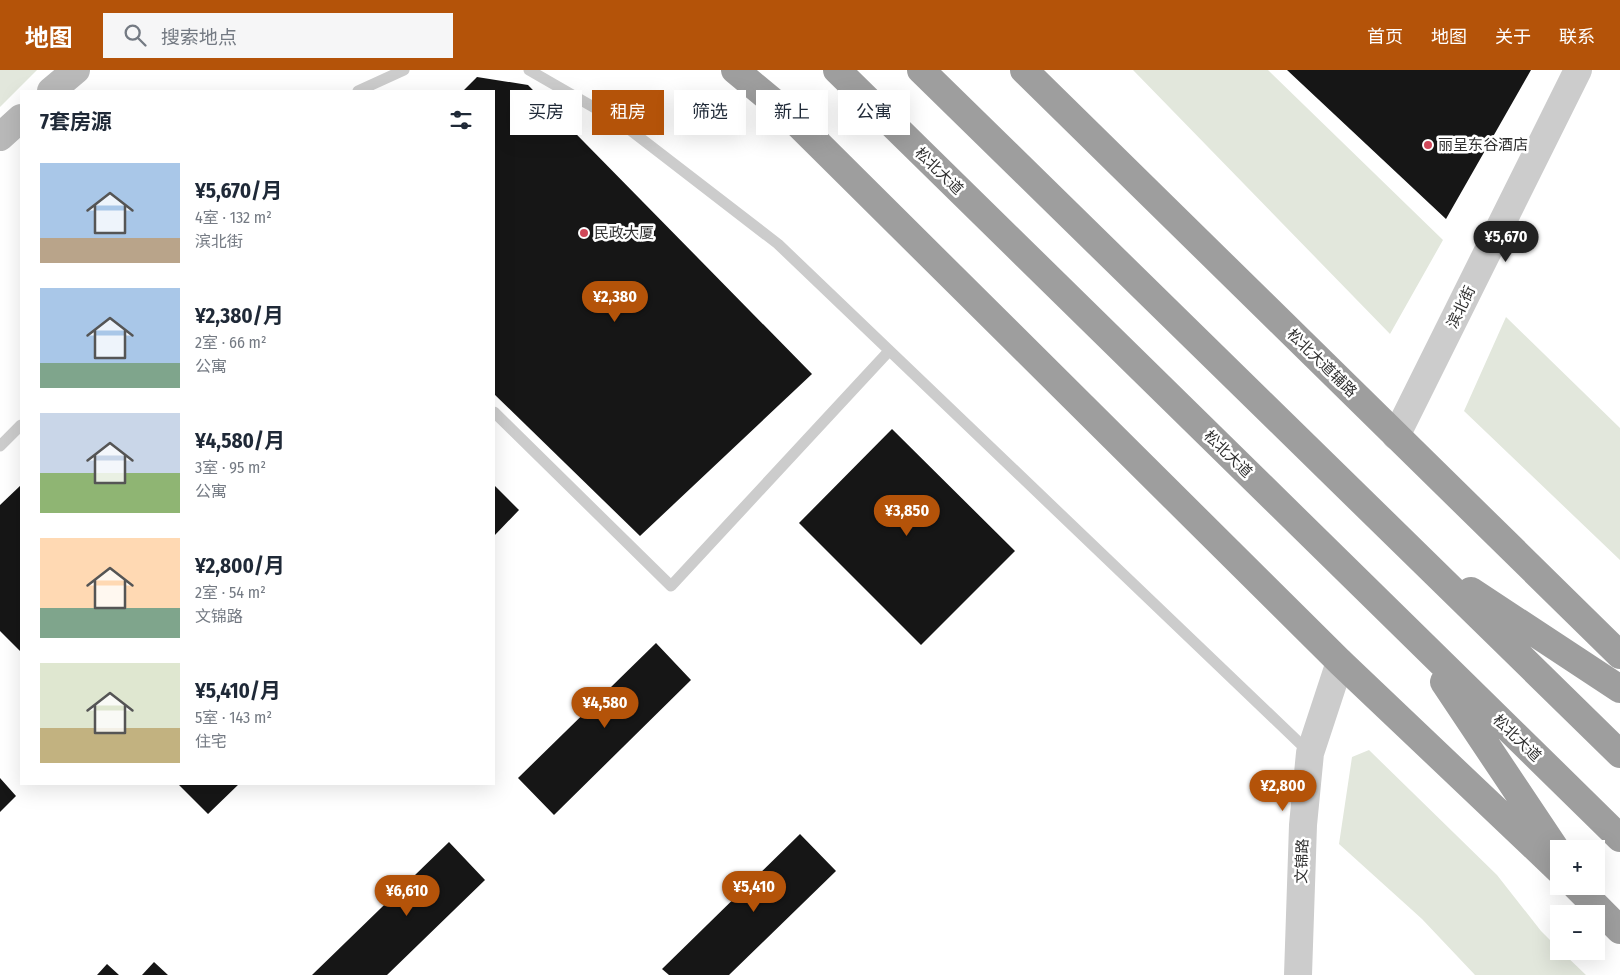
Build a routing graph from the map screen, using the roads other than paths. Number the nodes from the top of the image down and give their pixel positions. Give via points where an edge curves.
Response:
1 (76, 70) edge
2 (404, 70) edge
3 (530, 70) edge
4 (735, 70) edge
5 (836, 70) edge
6 (921, 70) edge
7 (1024, 70) edge
8 (1578, 70) edge
9 (52, 90) edge
10 (360, 90) edge
11 (20, 119) edge
12 (0, 137) edge
13 (889, 351) junction
14 (495, 413) edge
15 (20, 426) edge
16 (1396, 436) junction
17 (0, 446) edge
18 (1418, 557) junction
19 (1413, 635) junction
20 (1620, 655) edge
21 (1340, 662) junction
22 (1620, 689) edge
23 (1310, 753) junction
24 (1620, 754) edge
25 (1620, 838) edge
26 (1550, 840) edge
27 (1550, 861) edge
28 (1586, 895) edge
29 (1620, 930) edge
30 (1298, 975) edge

1 - 9 main road
2 - 10 lane
3 - 13 lane via 621,123 778,244
4 - 21 highway via 788,114
5 - 19 highway, 松北大道
6 - 18 highway
7 - 16 highway, 松北大道辅路
8 - 16 street, 滨北街
11 - 12 main road
13 - 14 lane via 671,586
13 - 23 lane
15 - 17 lane
16 - 20 highway, 松北大道辅路
18 - 22 highway
18 - 24 highway
19 - 25 highway, 松北大道
19 - 26 highway
21 - 23 street, 文锦路
21 - 27 highway
23 - 30 street, 文锦路 via 1303,824
28 - 29 highway

